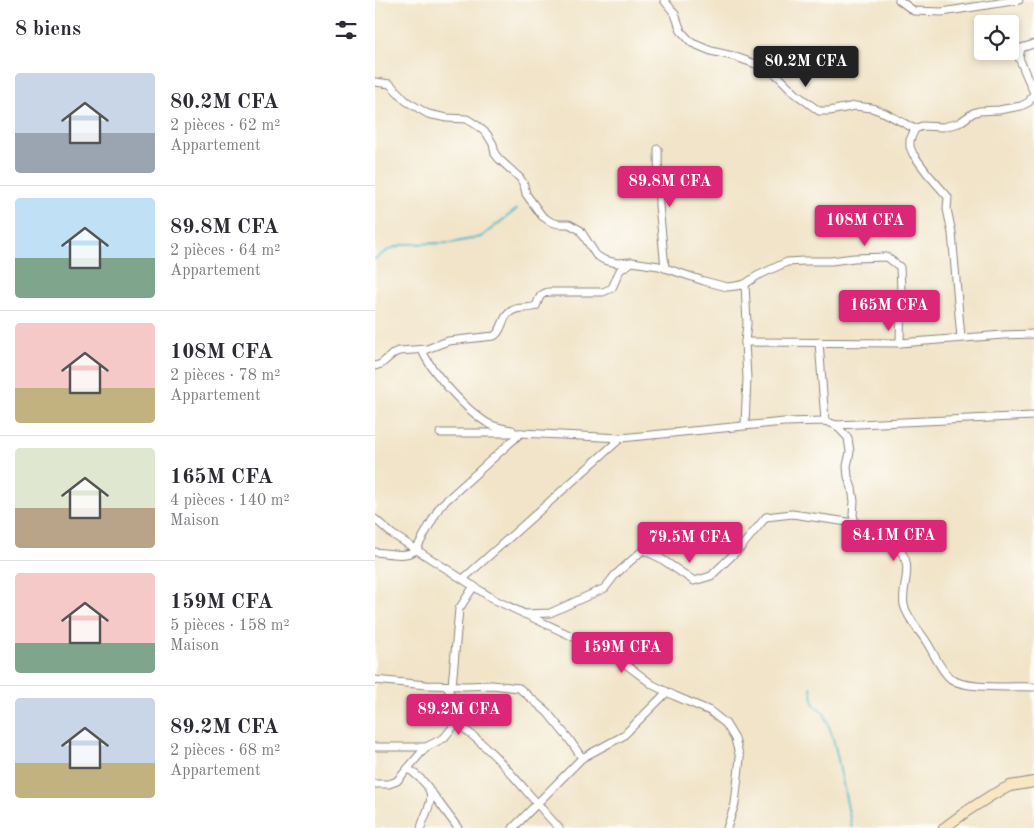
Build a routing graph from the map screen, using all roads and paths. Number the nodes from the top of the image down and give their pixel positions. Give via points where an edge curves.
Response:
1 (664, 0) edge
2 (899, 0) edge
3 (1019, 0) edge
4 (1034, 44) edge
5 (375, 82) edge
6 (915, 129) junction
7 (657, 149) dead end
8 (631, 262) junction
9 (665, 268) junction
10 (745, 284) junction
11 (1034, 334) edge
12 (961, 338) junction
13 (745, 342) junction
14 (819, 342) junction
15 (900, 343) junction
16 (422, 350) junction
17 (375, 366) edge
18 (1034, 416) edge
19 (825, 421) junction
20 (745, 425) junction
21 (836, 425) junction
22 (440, 433) dead end
23 (521, 433) junction
24 (621, 438) junction
25 (375, 519) edge
26 (855, 523) junction
27 (416, 550) junction
28 (375, 552) edge
29 (463, 579) junction
30 (474, 586) junction
31 (524, 614) junction
32 (375, 680) edge
33 (449, 686) junction
34 (1034, 687) edge
35 (667, 692) junction
36 (456, 723) junction
37 (375, 747) edge
38 (425, 747) junction
39 (582, 758) junction
40 (408, 768) junction
41 (1034, 782) edge
42 (375, 784) edge
43 (431, 793) junction
44 (536, 804) junction
45 (421, 828) edge
46 (458, 828) edge
47 (513, 828) edge
48 (559, 828) edge
49 (727, 828) edge
50 (944, 828) edge

1 - 6 street via 675,14 681,31 692,43 711,52 767,68 819,111 855,106 873,108
2 - 3 street via 914,11 942,12
4 - 6 street via 1021,48 1019,58 1034,93 1029,102 999,110 979,111 959,123 943,127
5 - 8 street via 390,84 406,101 428,114 467,119 477,126 487,134 499,159 520,178 526,194 542,216 551,222 569,224 580,230 604,260
6 - 12 street via 910,140 913,154 948,197
7 - 9 street
8 - 9 street
8 - 16 street via 620,270 612,288 603,292 548,292 542,294 533,308 519,307 509,312 494,336 448,341
9 - 10 street via 727,287
10 - 13 street
10 - 15 street via 787,262 887,257 900,267
11 - 12 street
12 - 15 street
13 - 14 street
13 - 20 street
14 - 15 street
14 - 19 street
16 - 17 street via 399,351
16 - 23 street via 456,396 482,419
18 - 21 street
19 - 20 street
19 - 21 street
20 - 24 street
21 - 26 street via 848,438 847,466
22 - 23 street
23 - 24 street
23 - 27 street via 440,506
24 - 29 street
25 - 27 street
26 - 31 street via 792,514 766,518 743,546 711,576 694,581 643,550 605,588 550,613
26 - 34 street via 891,541 903,554 907,567 903,595 907,614 951,679 971,686
27 - 28 street via 403,555
27 - 29 street
29 - 30 street
30 - 31 street
30 - 33 street via 459,609
31 - 35 street via 612,655
32 - 33 street
33 - 36 street
33 - 39 street via 519,688 547,712
35 - 39 street via 623,736
35 - 49 street via 710,711 726,724 735,739 740,758 735,804
36 - 38 street via 445,738
36 - 44 street via 501,762
37 - 38 street
38 - 40 street
39 - 44 street
40 - 42 street via 397,781
40 - 43 street
41 - 50 street via 1010,786
43 - 45 street
43 - 46 street
44 - 47 street
44 - 48 street

